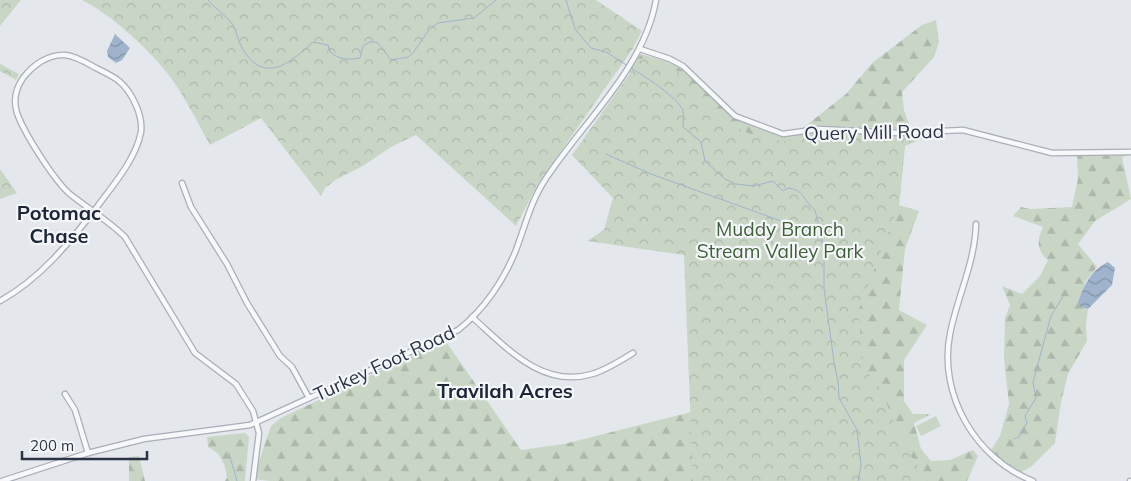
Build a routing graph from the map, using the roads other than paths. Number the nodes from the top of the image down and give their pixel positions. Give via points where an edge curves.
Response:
1 (656, 0) edge
2 (640, 49) junction
3 (1131, 152) edge
4 (182, 183) dead end
5 (93, 211) junction
6 (976, 224) dead end
7 (0, 301) edge
8 (472, 318) junction
9 (633, 353) dead end
10 (65, 394) dead end
11 (310, 398) junction
12 (257, 421) junction
13 (88, 453) junction
14 (2, 481) edge
15 (253, 481) edge
16 (1033, 481) edge

1 - 2 street, Turkey Foot Road via 653,19
2 - 3 street, Query Mill Road via 683,66 720,104 746,121 783,134 814,129 899,133 963,130 1052,153
2 - 8 street, Turkey Foot Road via 536,194 505,273
4 - 11 street via 191,207 266,334 280,356 292,367
5 - 5 street via 57,180 17,113 15,97 21,80 40,62 52,57 73,57 119,81 134,101 140,118 141,130 132,156
5 - 7 street via 44,268
5 - 12 street via 125,237 195,353 236,384
6 - 16 street via 970,270 950,335 950,383 960,413 975,437 1002,464
8 - 9 street via 520,359 551,376 573,378 593,374
8 - 11 street, Turkey Foot Road via 443,338
10 - 13 street via 75,410
11 - 12 street, Turkey Foot Road
12 - 13 street, Turkey Foot Road via 250,425 144,438
12 - 15 street via 259,434
13 - 14 street, Turkey Foot Road

